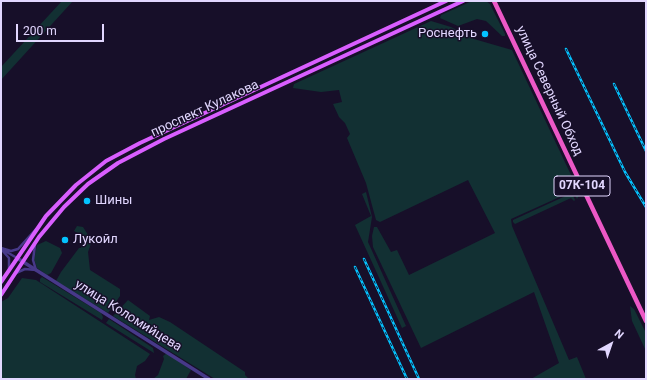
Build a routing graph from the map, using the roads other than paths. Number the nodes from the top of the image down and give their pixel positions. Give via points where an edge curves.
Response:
1 (446, 1) edge
2 (463, 1) edge
3 (490, 1) edge
4 (494, 1) edge
5 (497, 1) edge
6 (499, 11) junction
7 (38, 227) junction
8 (35, 242) junction
9 (1, 248) edge
10 (16, 258) junction
11 (22, 262) junction
12 (36, 270) junction
13 (8, 271) junction
14 (16, 273) junction
15 (1, 282) edge
16 (1, 295) edge
17 (646, 321) edge
18 (209, 379) edge

1 - 7 main road, проспект Кулакова via 121,153 76,185
2 - 8 main road, проспект Кулакова via 127,158 83,189
3 - 6 highway
4 - 6 highway, улица Северный Обход / 07К-104
5 - 6 highway
6 - 17 highway, улица Северный Обход / 07К-104
7 - 9 street via 18,249 11,251
7 - 10 main road, проспект Кулакова
8 - 11 main road, проспект Кулакова
8 - 12 street via 33,260
9 - 10 street, улица Коломийцева
9 - 13 street via 9,258
10 - 11 street, улица Коломийцева
10 - 13 main road, проспект Кулакова
11 - 12 street, улица Коломийцева
11 - 14 main road, проспект Кулакова
12 - 14 street via 25,269
12 - 18 street, улица Коломийцева
13 - 15 main road, проспект Кулакова
14 - 16 main road, проспект Кулакова

